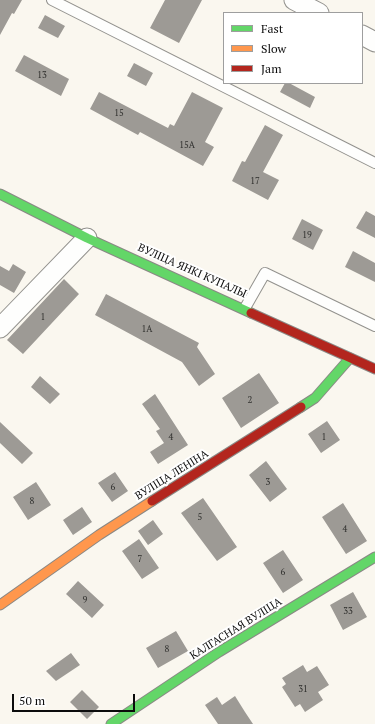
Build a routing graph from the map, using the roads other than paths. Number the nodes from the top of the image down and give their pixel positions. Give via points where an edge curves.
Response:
1 (52, 0) edge
2 (294, 0) edge
3 (317, 12) edge
4 (363, 36) edge
5 (375, 42) edge
6 (375, 163) edge
7 (0, 194) edge
8 (87, 238) junction
9 (245, 308) junction
10 (375, 326) edge
11 (0, 328) edge
12 (350, 358) junction
13 (375, 369) edge
14 (375, 557) edge
15 (0, 605) edge
16 (111, 724) edge

1 - 6 lane
2 - 3 street
4 - 5 street
7 - 8 street, ВУЛІЦА ЯНКІ КУПАЛЫ
8 - 9 street, ВУЛІЦА ЯНКІ КУПАЛЫ
8 - 11 street
9 - 10 lane via 265,273
9 - 12 street, ВУЛІЦА ЯНКІ КУПАЛЫ
12 - 13 street, ВУЛІЦА ЯНКІ КУПАЛЫ
12 - 15 street, ВУЛІЦА ЛЕНІНА via 315,398 100,535
14 - 16 street, КАЛГАСНАЯ ВУЛІЦА via 219,652

